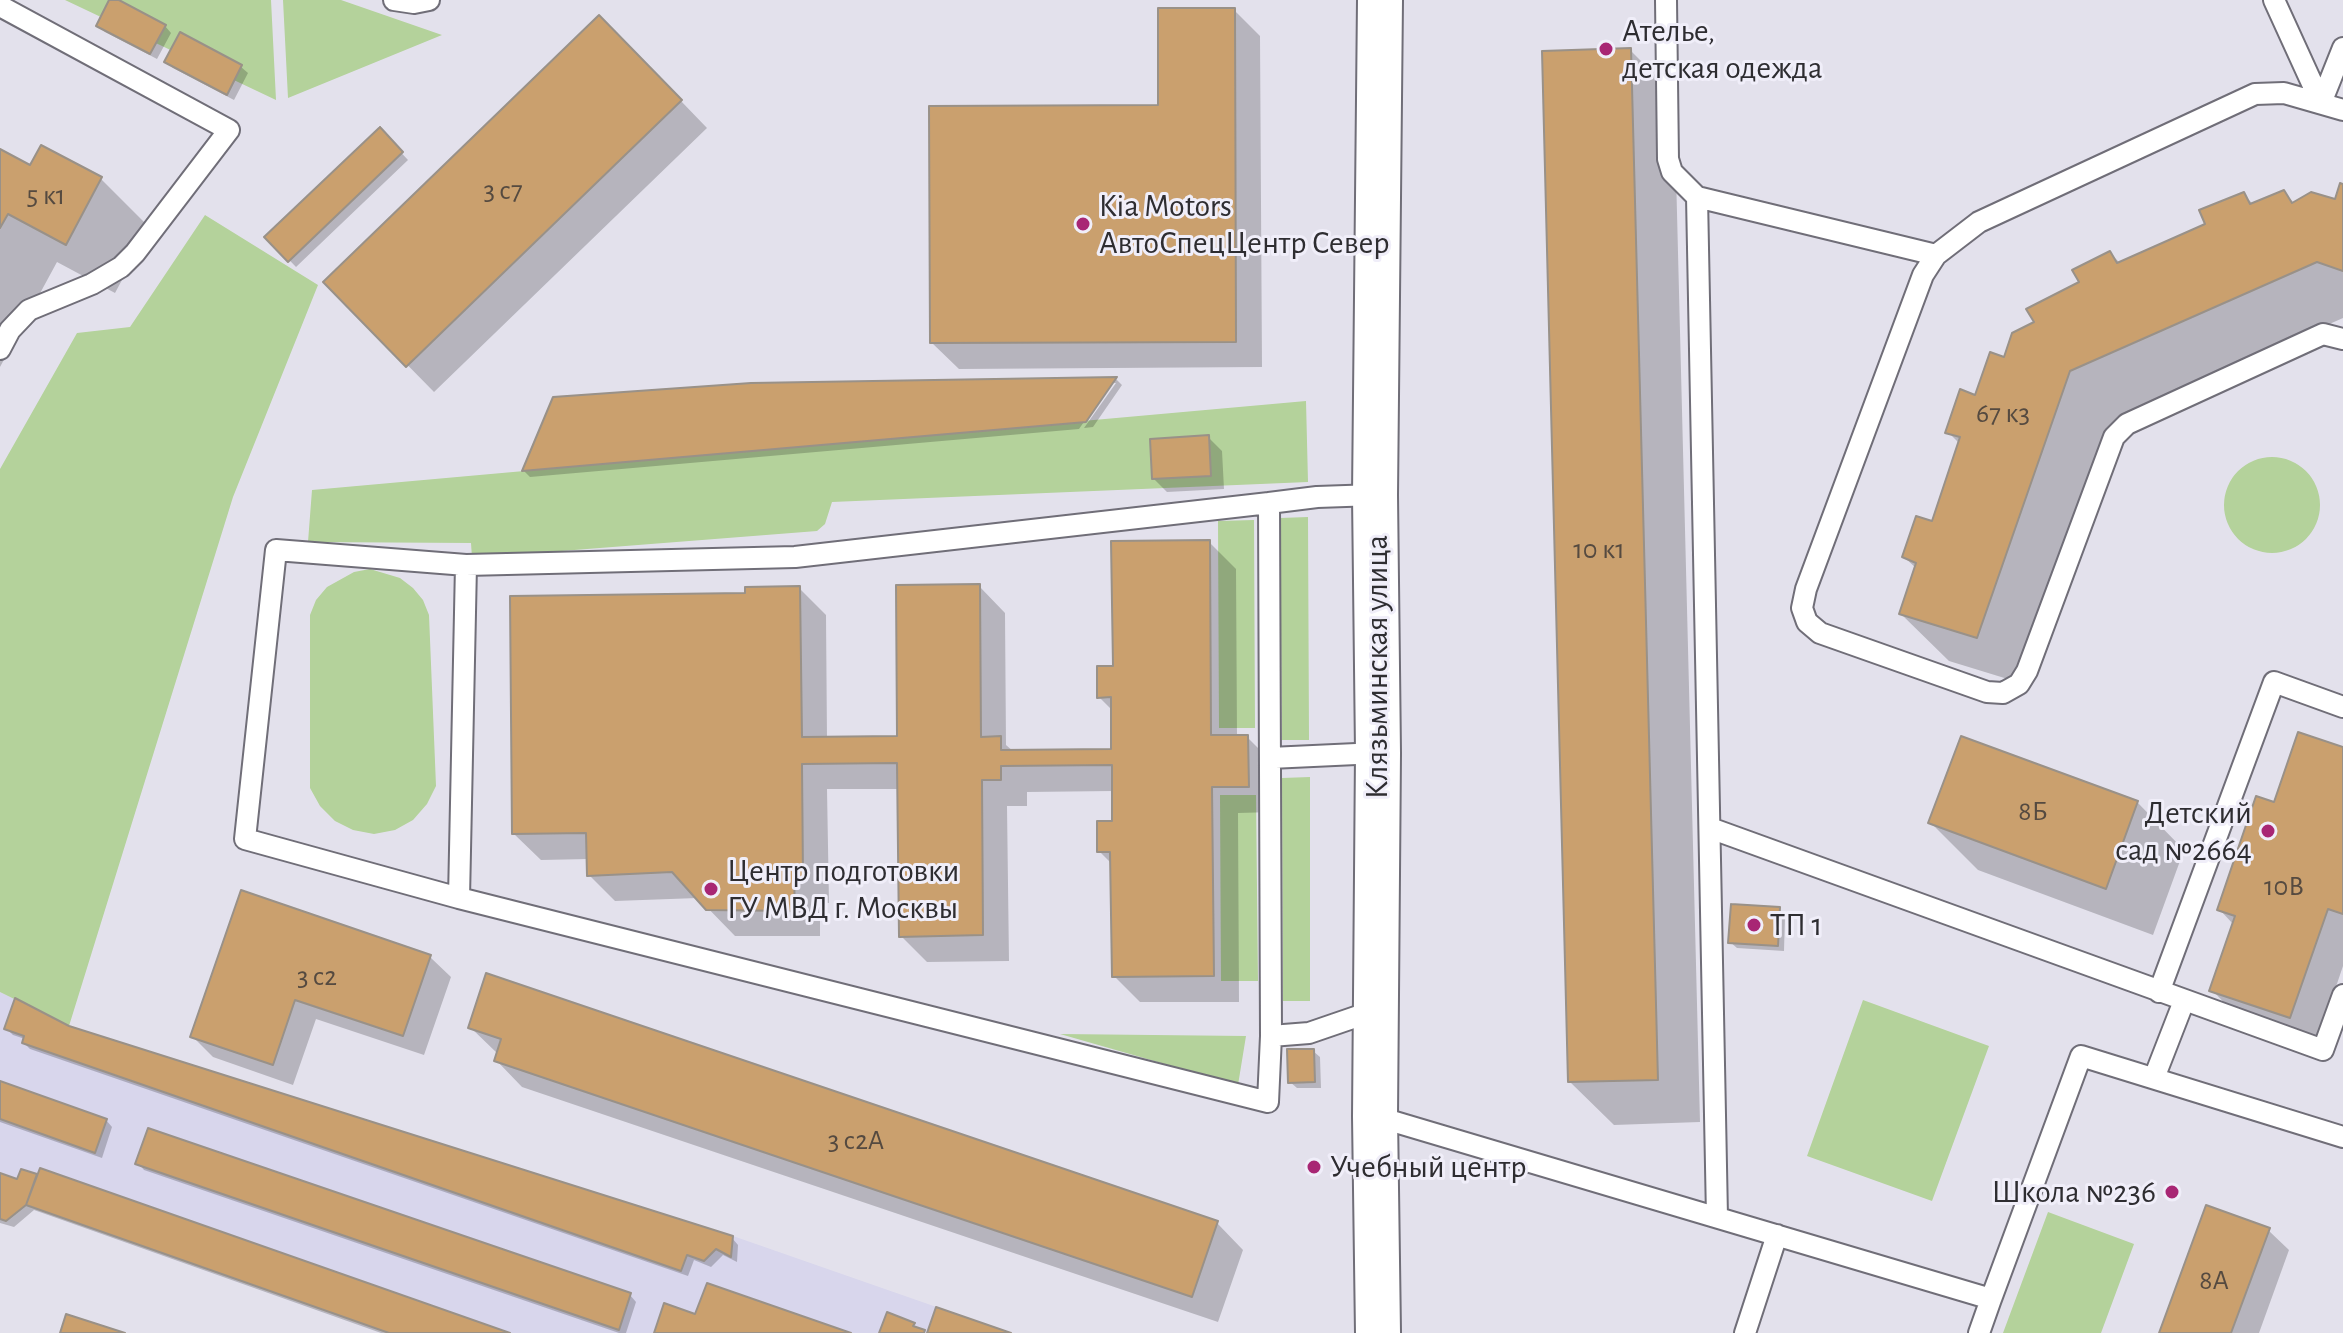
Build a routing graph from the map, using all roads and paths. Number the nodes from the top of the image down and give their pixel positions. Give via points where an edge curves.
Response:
1 (394, 0) edge
2 (429, 0) edge
3 (1380, 0) edge
4 (1666, 0) edge
5 (2274, 0) edge
6 (0, 6) edge
7 (2343, 48) edge
8 (2321, 103) junction
9 (2343, 110) edge
10 (1697, 197) junction
11 (1936, 255) junction
12 (2343, 339) edge
13 (0, 349) edge
14 (1375, 495) junction
15 (1269, 503) junction
16 (466, 565) junction
17 (2343, 707) edge
18 (1378, 753) junction
19 (1270, 758) junction
20 (1710, 828) junction
21 (459, 898) junction
22 (2159, 992) junction
23 (2343, 995) edge
24 (2184, 1001) junction
25 (1376, 1010) junction
26 (1271, 1036) junction
27 (2154, 1078) junction
28 (1375, 1116) junction
29 (2343, 1137) edge
30 (1717, 1217) junction
31 (1777, 1235) junction
32 (1991, 1299) junction
33 (1378, 1333) edge
34 (1745, 1333) edge
35 (1979, 1333) edge

1 - 2 lane
3 - 14 street, Клязьминская улица
4 - 10 lane via 1668,159 1672,172
5 - 8 lane
6 - 13 lane via 229,130 121,267 29,310
7 - 8 lane
8 - 9 lane
8 - 11 lane via 2284,93 2255,94 2230,103 1979,222
10 - 11 lane
10 - 20 lane
11 - 12 lane via 1918,289 1802,608 1807,622 1820,633 1987,692 2003,693 2019,684 2027,671 2114,437 2127,424 2323,334
14 - 15 lane
14 - 18 street, Клязьминская улица
15 - 16 lane via 795,557
15 - 19 lane
16 - 21 lane
16 - 21 lane via 276,550 245,839
17 - 22 lane via 2274,682
18 - 19 lane
18 - 25 street, Клязьминская улица
19 - 26 lane
20 - 22 lane
20 - 30 lane
21 - 26 lane via 1268,1102
22 - 24 lane
23 - 24 lane via 2323,1050
24 - 27 lane
25 - 26 lane via 1309,1033
25 - 28 street, Клязьминская улица
27 - 29 lane
27 - 32 lane via 2081,1056
28 - 30 lane
28 - 33 street, Клязьминская улица
30 - 31 lane
31 - 32 lane
31 - 34 lane
32 - 35 lane

